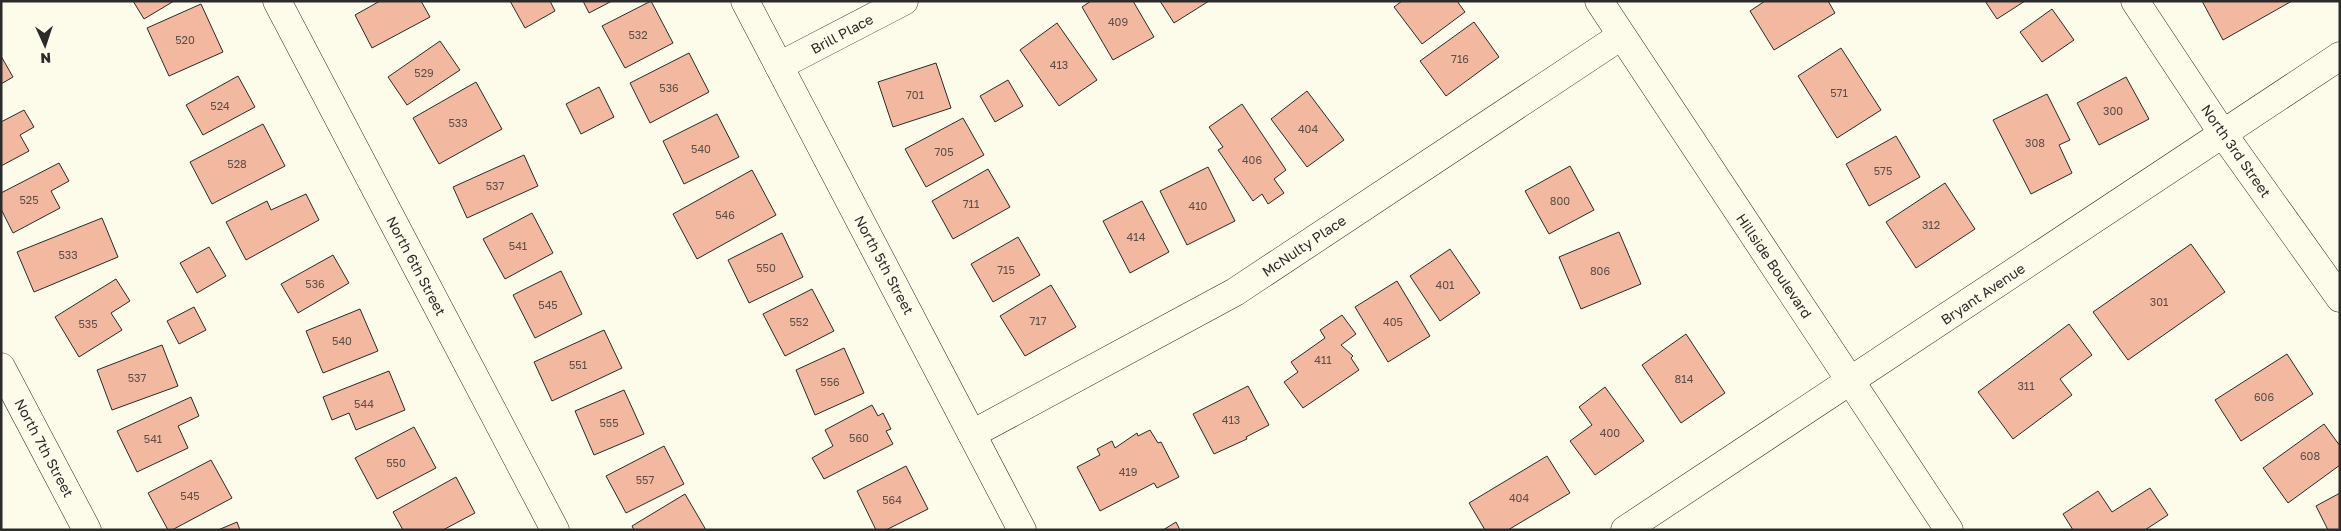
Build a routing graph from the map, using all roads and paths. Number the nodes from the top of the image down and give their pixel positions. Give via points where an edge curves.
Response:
1 (277, 1) edge
2 (745, 1) edge
3 (904, 1) edge
4 (1598, 1) edge
5 (2135, 1) edge
6 (1621, 36) junction
7 (2340, 56) edge
8 (779, 66) junction
9 (2223, 134) junction
10 (2340, 298) edge
11 (1, 367) edge
12 (1851, 382) junction
13 (972, 434) junction
14 (87, 530) edge
15 (555, 530) edge
16 (1022, 530) edge
17 (1625, 530) edge
18 (1949, 530) edge

1 - 15 street, North 6th Street
2 - 8 street, North 5th Street
3 - 8 street, Brill Place
4 - 6 street, Hillside Boulevard
5 - 9 street, North 3rd Street
6 - 12 street, Hillside Boulevard
6 - 13 street, McNulty Place via 1235,292
7 - 9 street, Bryant Avenue
8 - 13 street, North 5th Street
9 - 10 street, North 3rd Street
9 - 12 street, Bryant Avenue
11 - 14 street, North 7th Street
12 - 17 street, Bryant Avenue
12 - 18 street, Hillside Boulevard
13 - 16 street, North 5th Street

